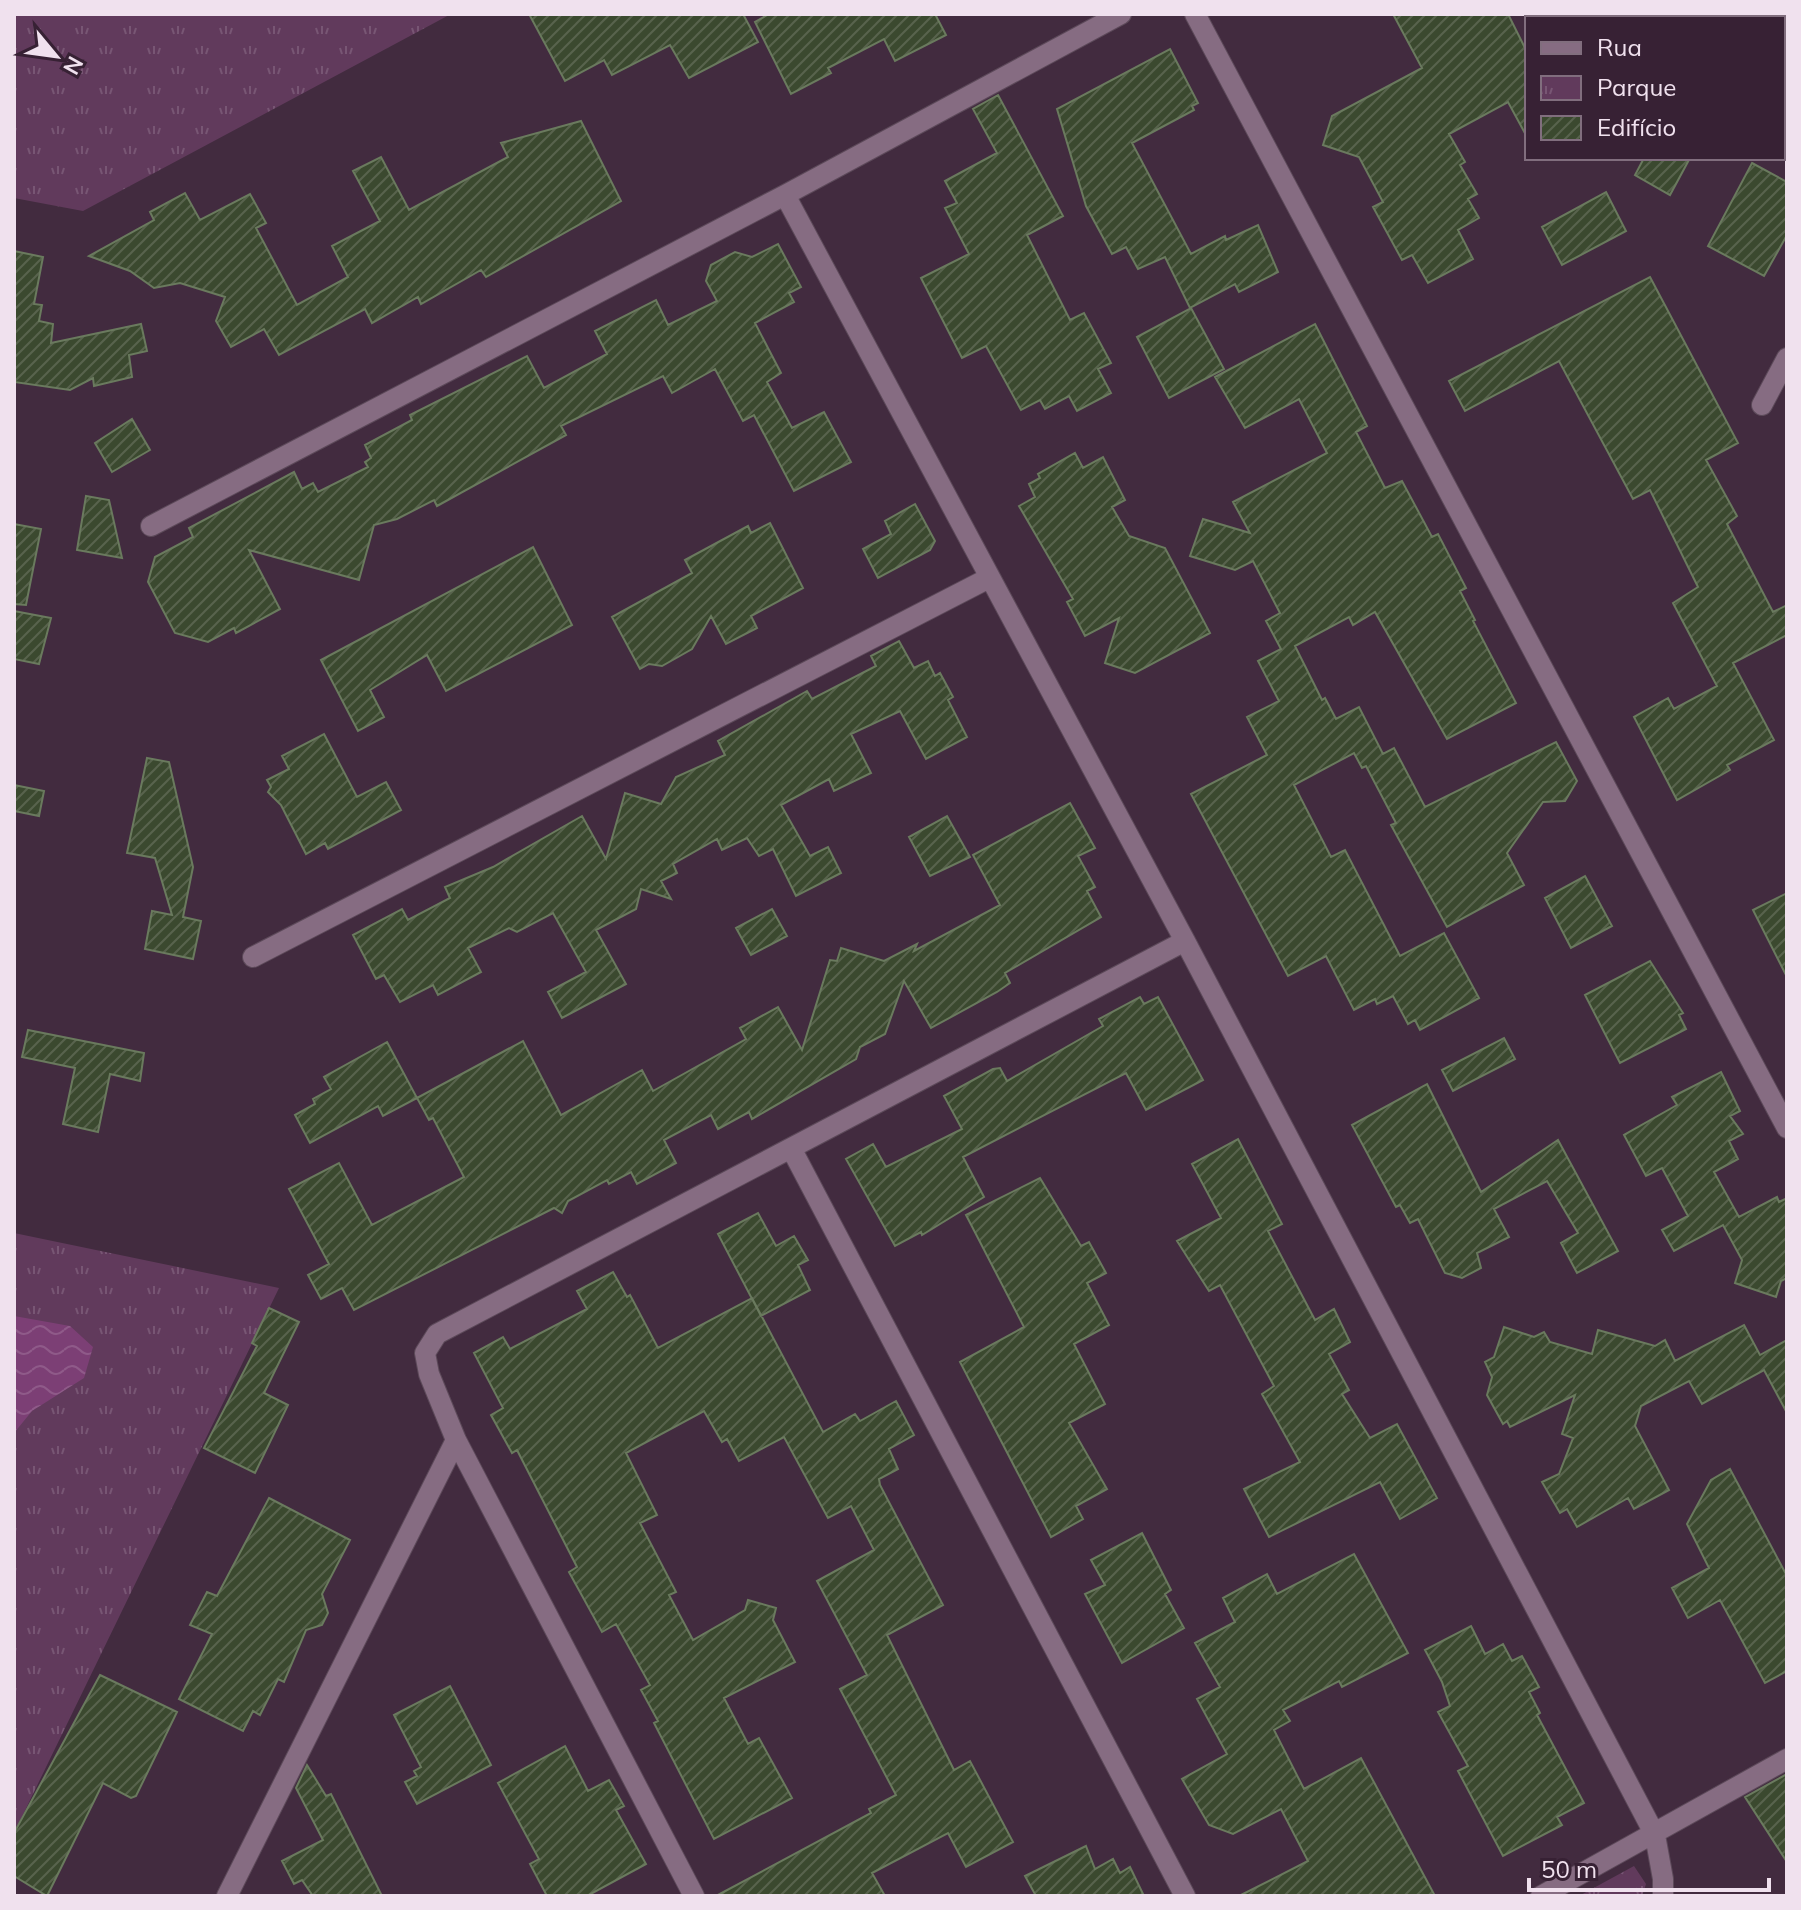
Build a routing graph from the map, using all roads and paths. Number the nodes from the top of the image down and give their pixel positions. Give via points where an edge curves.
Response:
1 (1121, 14) edge
2 (1195, 14) edge
3 (785, 195) junction
4 (1787, 358) edge
5 (1762, 405) dead end
6 (151, 526) dead end
7 (989, 578) junction
8 (1185, 941) junction
9 (253, 957) dead end
10 (1787, 1128) edge
11 (792, 1150) junction
12 (456, 1440) junction
13 (1787, 1759) edge
14 (1655, 1835) junction
15 (227, 1896) edge
16 (694, 1896) edge
17 (1185, 1896) edge
18 (1541, 1896) edge
19 (1663, 1896) edge

1 - 3 street
2 - 10 street
3 - 6 street
3 - 7 street
4 - 5 street
7 - 8 street
7 - 9 street
8 - 11 street
8 - 14 street
11 - 12 street via 437,1334 425,1353
11 - 17 street
12 - 15 street
12 - 16 street
13 - 14 street
14 - 18 street
14 - 19 street

